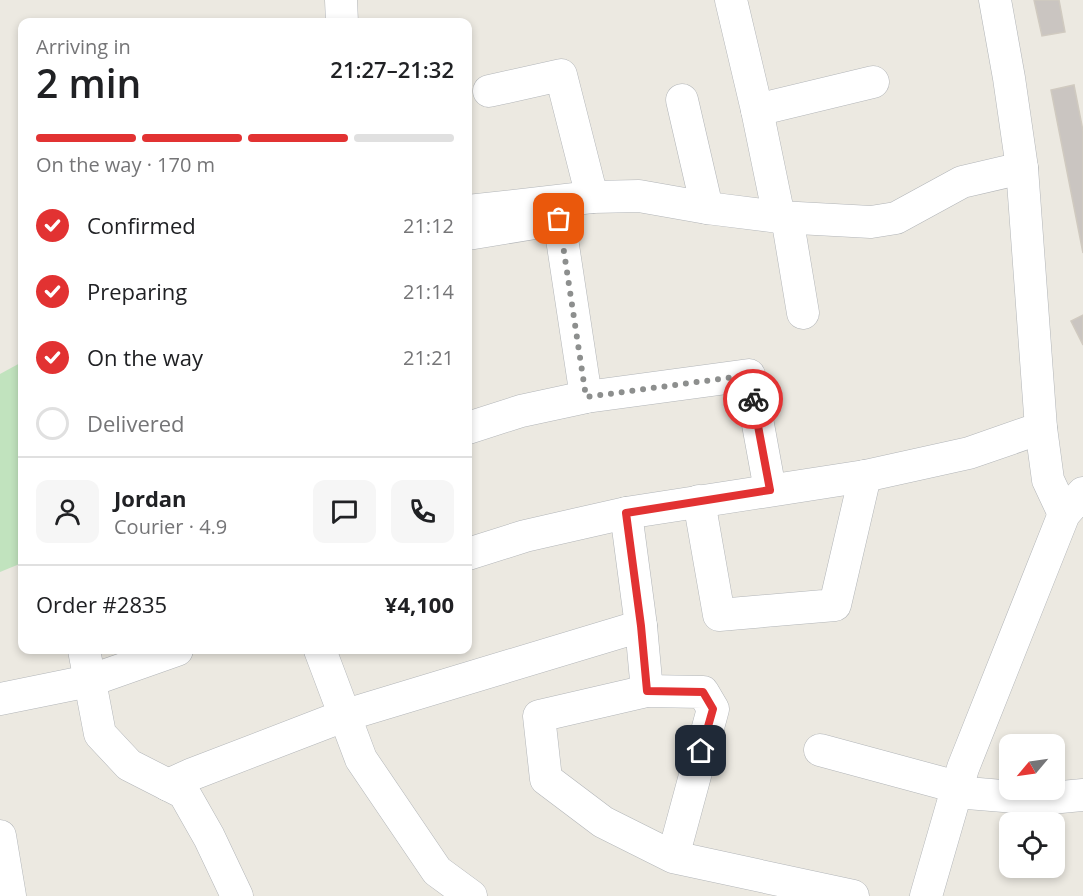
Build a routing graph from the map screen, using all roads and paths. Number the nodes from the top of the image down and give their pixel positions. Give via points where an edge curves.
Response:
1 (341, 0) edge
2 (731, 0) edge
3 (995, 0) edge
4 (342, 18) edge
5 (873, 82) dead end
6 (489, 91) dead end
7 (682, 100) dead end
8 (757, 110) junction
9 (1022, 168) junction
10 (592, 197) junction
11 (707, 208) junction
12 (472, 211) edge
13 (783, 217) junction
14 (472, 233) edge
15 (803, 313) dead end
16 (586, 397) junction
17 (472, 427) edge
18 (1041, 428) junction
19 (865, 476) junction
20 (770, 490) junction
21 (699, 501) junction
22 (1074, 504) edge
23 (626, 513) junction
24 (472, 553) edge
25 (641, 626) junction
26 (85, 654) edge
27 (166, 654) edge
28 (322, 654) edge
29 (89, 681) junction
30 (647, 691) junction
31 (0, 699) edge
32 (346, 715) junction
33 (819, 750) dead end
34 (168, 785) junction
35 (956, 789) junction
36 (1082, 797) edge
37 (0, 836) edge
38 (674, 857) junction
39 (10, 896) edge
40 (237, 896) edge
41 (471, 896) edge
42 (853, 896) edge
43 (926, 896) edge

1 - 4 street
2 - 8 street
3 - 9 street
5 - 8 street
6 - 10 street via 561,75
7 - 11 street
8 - 13 street
9 - 13 street via 962,183 897,218 871,222
9 - 18 street
10 - 11 street via 639,196
10 - 12 street
11 - 13 street
13 - 15 street
14 - 16 street via 559,219
16 - 17 street
16 - 20 street via 749,375
18 - 19 street via 969,453
18 - 22 street via 1048,480
19 - 20 street
19 - 21 street via 835,605 719,615
20 - 21 street
21 - 23 street
22 - 35 street via 986,708
23 - 24 street
23 - 25 street
25 - 30 street
25 - 32 street
26 - 29 street
27 - 29 street
28 - 32 street
29 - 31 street
29 - 34 street via 100,734 129,765
30 - 38 street via 703,692 713,709
30 - 38 street via 539,716 546,779 603,822
32 - 34 street
32 - 41 street via 362,759 437,871
33 - 35 street
34 - 40 street via 184,793
35 - 36 street via 1040,799
35 - 43 street
37 - 39 street
38 - 42 street

